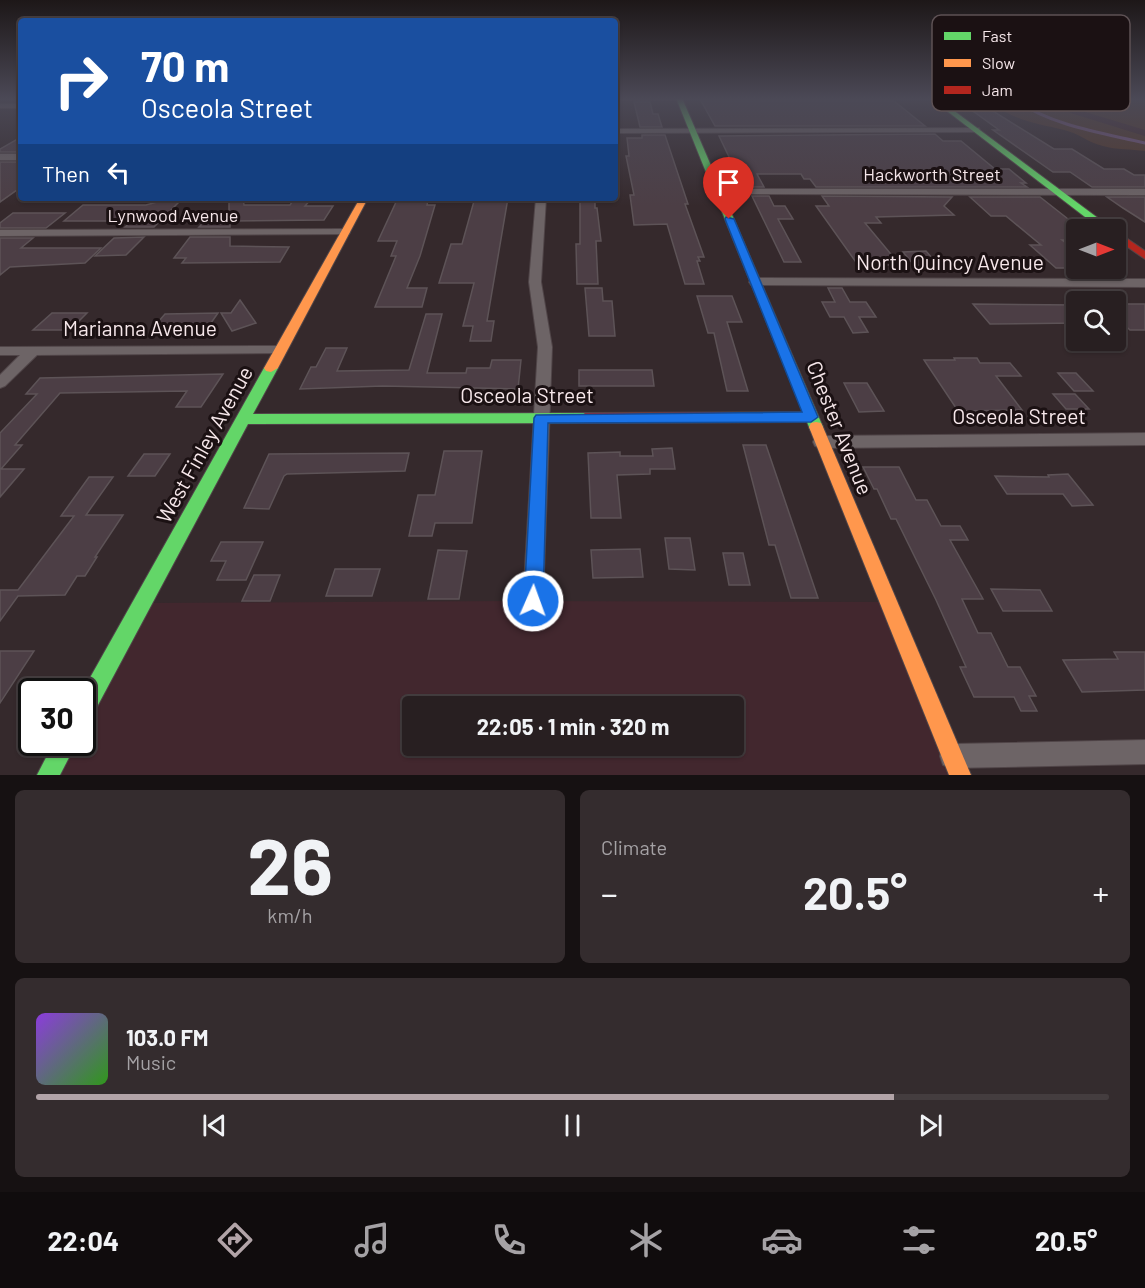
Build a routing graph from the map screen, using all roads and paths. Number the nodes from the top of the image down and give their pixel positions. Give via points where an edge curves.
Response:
1 (695, 134) edge
2 (982, 134) edge
3 (0, 158) edge
4 (18, 158) edge
5 (718, 192) junction
6 (1058, 192) junction
7 (1145, 192) edge
8 (362, 201) edge
9 (541, 201) edge
10 (1094, 219) edge
11 (345, 232) junction
12 (0, 233) edge
13 (1126, 242) edge
14 (1145, 256) edge
15 (756, 282) junction
16 (1145, 283) edge
17 (280, 350) junction
18 (0, 351) edge
19 (33, 351) junction
20 (0, 384) edge
21 (811, 417) junction
22 (541, 418) junction
23 (243, 419) junction
24 (1145, 439) edge
25 (821, 442) junction
26 (533, 601) dead end
27 (96, 687) edge
28 (1145, 752) edge
29 (58, 756) edge
30 (956, 766) edge
31 (48, 775) edge

1 - 5 street, Chester Avenue
2 - 6 street
3 - 4 street
5 - 6 street, Hackworth Street
5 - 15 street, Chester Avenue
6 - 7 street, Hackworth Street
6 - 10 street
8 - 11 street, West Finley Avenue
9 - 22 street via 535,282 545,346
11 - 12 street, Lynwood Avenue
11 - 17 street, West Finley Avenue
13 - 14 street
15 - 16 street, North Quincy Avenue
15 - 21 street, Chester Avenue
17 - 19 street, Marianna Avenue
17 - 23 street, West Finley Avenue
18 - 19 street, Marianna Avenue
19 - 20 street
21 - 22 street, Osceola Street
21 - 25 street, Chester Avenue
22 - 23 street, Osceola Street
22 - 26 street
23 - 27 street, West Finley Avenue
24 - 25 street, Osceola Street
25 - 30 street, Chester Avenue
28 - 30 street
29 - 31 street

